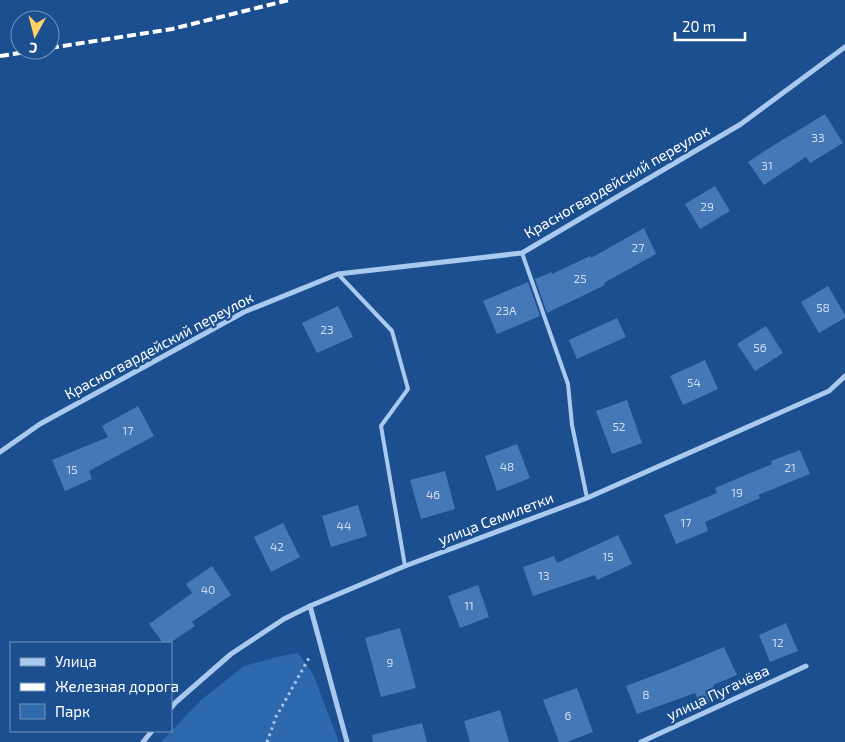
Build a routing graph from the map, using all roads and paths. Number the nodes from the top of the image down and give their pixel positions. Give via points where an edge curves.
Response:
1 (845, 47) edge
2 (522, 253) junction
3 (338, 274) junction
4 (845, 376) edge
5 (0, 452) edge
6 (587, 498) junction
7 (405, 566) junction
8 (310, 606) junction
9 (319, 641) junction
10 (806, 666) dead end
11 (172, 707) edge
12 (151, 732) edge
13 (143, 742) edge
14 (267, 742) edge
15 (347, 742) edge
16 (641, 742) edge

1 - 2 street, Красногвардейский переулок via 741,124
2 - 3 street, Красногвардейский переулок
2 - 6 lane via 568,384 572,425
3 - 5 street, Красногвардейский переулок via 244,312 40,424
3 - 7 lane via 392,330 408,389 381,426
4 - 6 street, улица Семилетки via 829,391
6 - 7 street, улица Семилетки
7 - 8 street, улица Семилетки
8 - 9 street
8 - 11 street, улица Семилетки via 231,654
9 - 14 path via 276,717
9 - 15 street
10 - 16 street, улица Пугачёва
12 - 13 street

